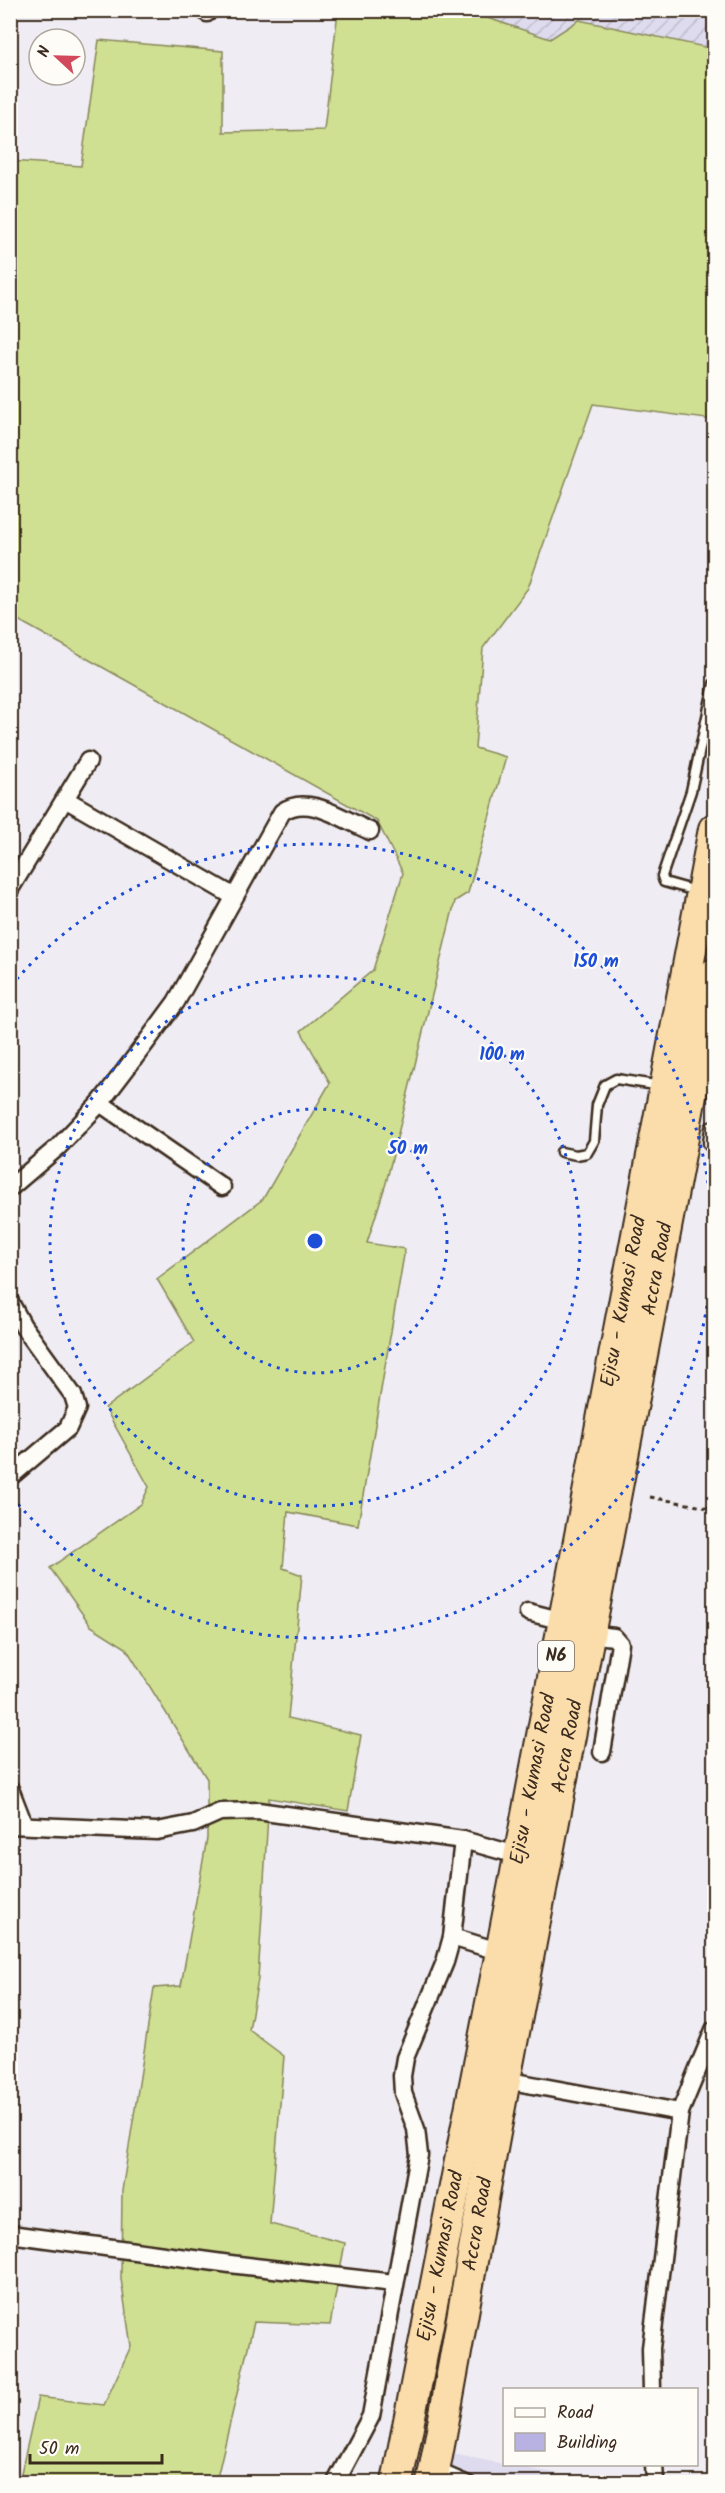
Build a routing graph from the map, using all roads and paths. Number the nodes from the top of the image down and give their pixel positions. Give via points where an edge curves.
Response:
1 (714, 684) edge
2 (88, 761) dead end
3 (65, 799) junction
4 (714, 829) edge
5 (370, 831) dead end
6 (10, 889) edge
7 (702, 892) junction
8 (233, 897) junction
9 (714, 974) edge
10 (665, 1086) junction
11 (100, 1103) junction
12 (561, 1152) dead end
13 (222, 1187) dead end
14 (10, 1188) edge
15 (10, 1302) edge
16 (10, 1477) edge
17 (650, 1497) dead end
18 (714, 1509) edge
19 (528, 1612) dead end
20 (576, 1628) junction
21 (602, 1752) dead end
22 (10, 1790) edge
23 (17, 1825) edge
24 (464, 1840) junction
25 (520, 1856) junction
26 (452, 1937) junction
27 (501, 1952) junction
28 (714, 2030) edge
29 (505, 2080) junction
30 (680, 2112) junction
31 (10, 2234) edge
32 (394, 2283) junction
33 (652, 2388) edge
34 (654, 2466) edge
35 (433, 2475) edge
36 (336, 2482) edge
37 (397, 2482) edge
38 (471, 2482) edge
39 (655, 2482) edge

1 - 7 lane via 692,790 662,876 664,882
2 - 3 street
3 - 6 street
3 - 8 street
4 - 7 highway, Ejisu - Kumasi Road / N6
5 - 8 street via 309,805 291,805 282,812
7 - 10 highway, Ejisu - Kumasi Road / N6
8 - 11 street via 176,1002
9 - 20 highway, Accra Road / N6
10 - 12 lane via 616,1079 605,1085 597,1105 594,1141 587,1153
10 - 20 highway, Ejisu - Kumasi Road / N6
11 - 13 street
11 - 14 street via 58,1147
15 - 16 street via 73,1395 77,1407 68,1428
17 - 18 path
19 - 20 street
20 - 21 street via 614,1637 620,1644
20 - 25 highway, Ejisu - Kumasi Road / N6
20 - 29 highway, Accra Road / N6 via 569,1749
22 - 23 street
23 - 24 street via 157,1831 238,1810
24 - 25 street
24 - 26 street
25 - 27 highway, Ejisu - Kumasi Road / N6
26 - 27 street
26 - 32 street via 405,2058 403,2093 417,2129 419,2155
27 - 37 highway, Ejisu - Kumasi Road / N6
28 - 30 street
29 - 30 street
29 - 35 highway, Accra Road / N6
30 - 33 street via 651,2348
31 - 32 street
32 - 36 street via 371,2416
34 - 39 street
35 - 38 lane

